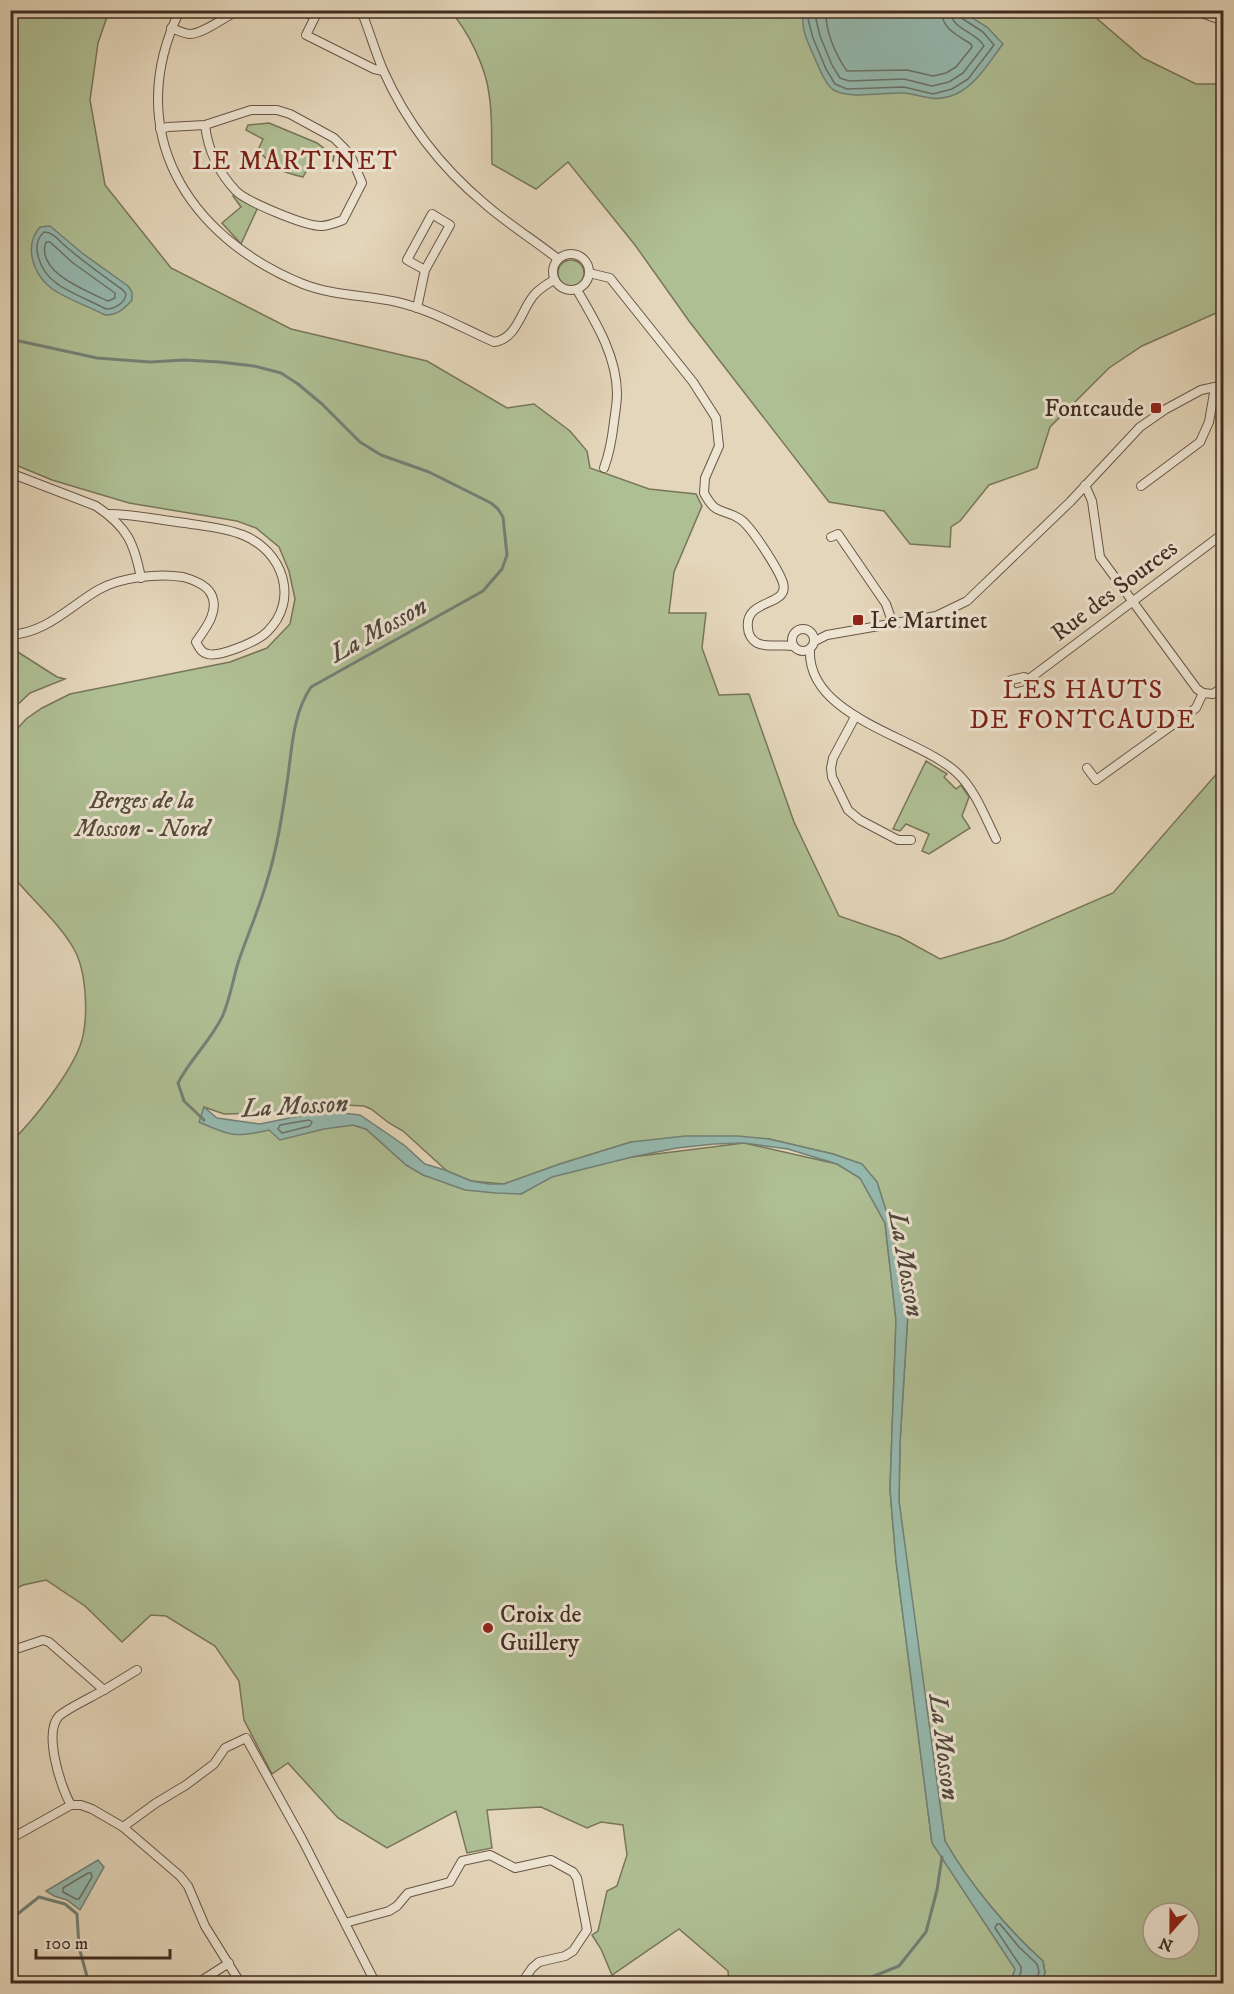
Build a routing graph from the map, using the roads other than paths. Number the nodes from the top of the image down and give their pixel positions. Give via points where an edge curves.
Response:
1 (180, 10) edge
2 (239, 10) edge
3 (300, 10) edge
4 (361, 10) edge
5 (1193, 10) edge
6 (1224, 21) edge
7 (171, 28) junction
8 (384, 71) junction
9 (205, 125) junction
10 (160, 129) junction
11 (558, 259) junction
12 (425, 270) junction
13 (589, 273) junction
14 (554, 280) junction
15 (577, 290) junction
16 (417, 308) junction
17 (1220, 386) edge
18 (604, 468) dead end
19 (10, 473) edge
20 (1085, 485) junction
21 (1141, 486) dead end
22 (108, 514) junction
23 (1224, 533) edge
24 (831, 537) dead end
25 (141, 578) junction
26 (1134, 601) junction
27 (893, 624) junction
28 (10, 635) edge
29 (814, 638) junction
30 (793, 642) junction
31 (807, 650) junction
32 (1029, 679) dead end
33 (1224, 686) edge
34 (1203, 693) junction
35 (855, 717) junction
36 (1087, 768) dead end
37 (996, 839) dead end
38 (911, 840) dead end
39 (10, 1651) edge
40 (137, 1670) dead end
41 (104, 1690) junction
42 (71, 1805) junction
43 (123, 1827) junction
44 (10, 1839) edge
45 (345, 1923) junction
46 (228, 1964) junction
47 (196, 1983) edge
48 (241, 1983) edge
49 (376, 1983) edge
50 (521, 1983) edge

1 - 7 street
2 - 7 street via 202,32 190,34
3 - 8 street via 315,17 306,35
4 - 8 street
5 - 6 street
7 - 10 street via 160,69
8 - 11 street via 414,125 447,168 486,205
9 - 9 street via 251,110 277,110 324,132 341,144 362,183 343,220 319,226 304,223 238,192 216,163
9 - 10 street
10 - 16 street via 185,192 214,227 248,255 316,289
11 - 13 street via 569,254 581,257
11 - 14 street via 553,269
12 - 12 street via 450,225 432,214 407,260
12 - 16 street
13 - 15 street
13 - 30 street via 610,278 693,382 716,418 719,446 705,478 704,493 717,510 745,523 784,588 775,600 753,610 747,624 749,634 758,643 768,645
14 - 15 street via 561,288
14 - 16 street via 533,296 512,333 501,341 494,342
15 - 18 street via 601,334 615,376 611,451
17 - 20 street via 1201,390 1140,428
17 - 21 street via 1200,442
19 - 22 street
20 - 26 street via 1092,501 1100,557
20 - 27 street via 967,601 936,616
22 - 25 street via 135,549
22 - 25 street via 224,529 258,542 276,560 281,572 285,588 283,605 275,622 256,640 231,651 208,655 196,642 213,612 213,597 207,587 168,574
23 - 26 street, Rue des Sources
24 - 27 street via 838,534 886,604
25 - 28 street via 109,585 39,629
26 - 32 street, Rue des Sources
26 - 34 street
27 - 29 street
29 - 30 street via 808,629 801,628 795,632
29 - 31 street
30 - 31 street
31 - 35 street via 816,680
33 - 34 street via 1213,694
34 - 36 street via 1196,708 1096,780
35 - 37 street via 957,772
35 - 38 street via 833,758 832,777 848,810 860,820 898,840
39 - 41 street via 43,1640 49,1642
40 - 41 street
41 - 42 street via 59,1717 53,1729 59,1776
42 - 43 street via 92,1809
42 - 44 street
43 - 45 street via 214,1764 225,1748 246,1738
43 - 46 street via 188,1886 205,1926
45 - 49 street
45 - 50 street via 388,1911 408,1893 450,1882 462,1861 490,1855 519,1869 551,1860 577,1878 587,1930 573,1951 539,1962
46 - 47 street
46 - 48 street

